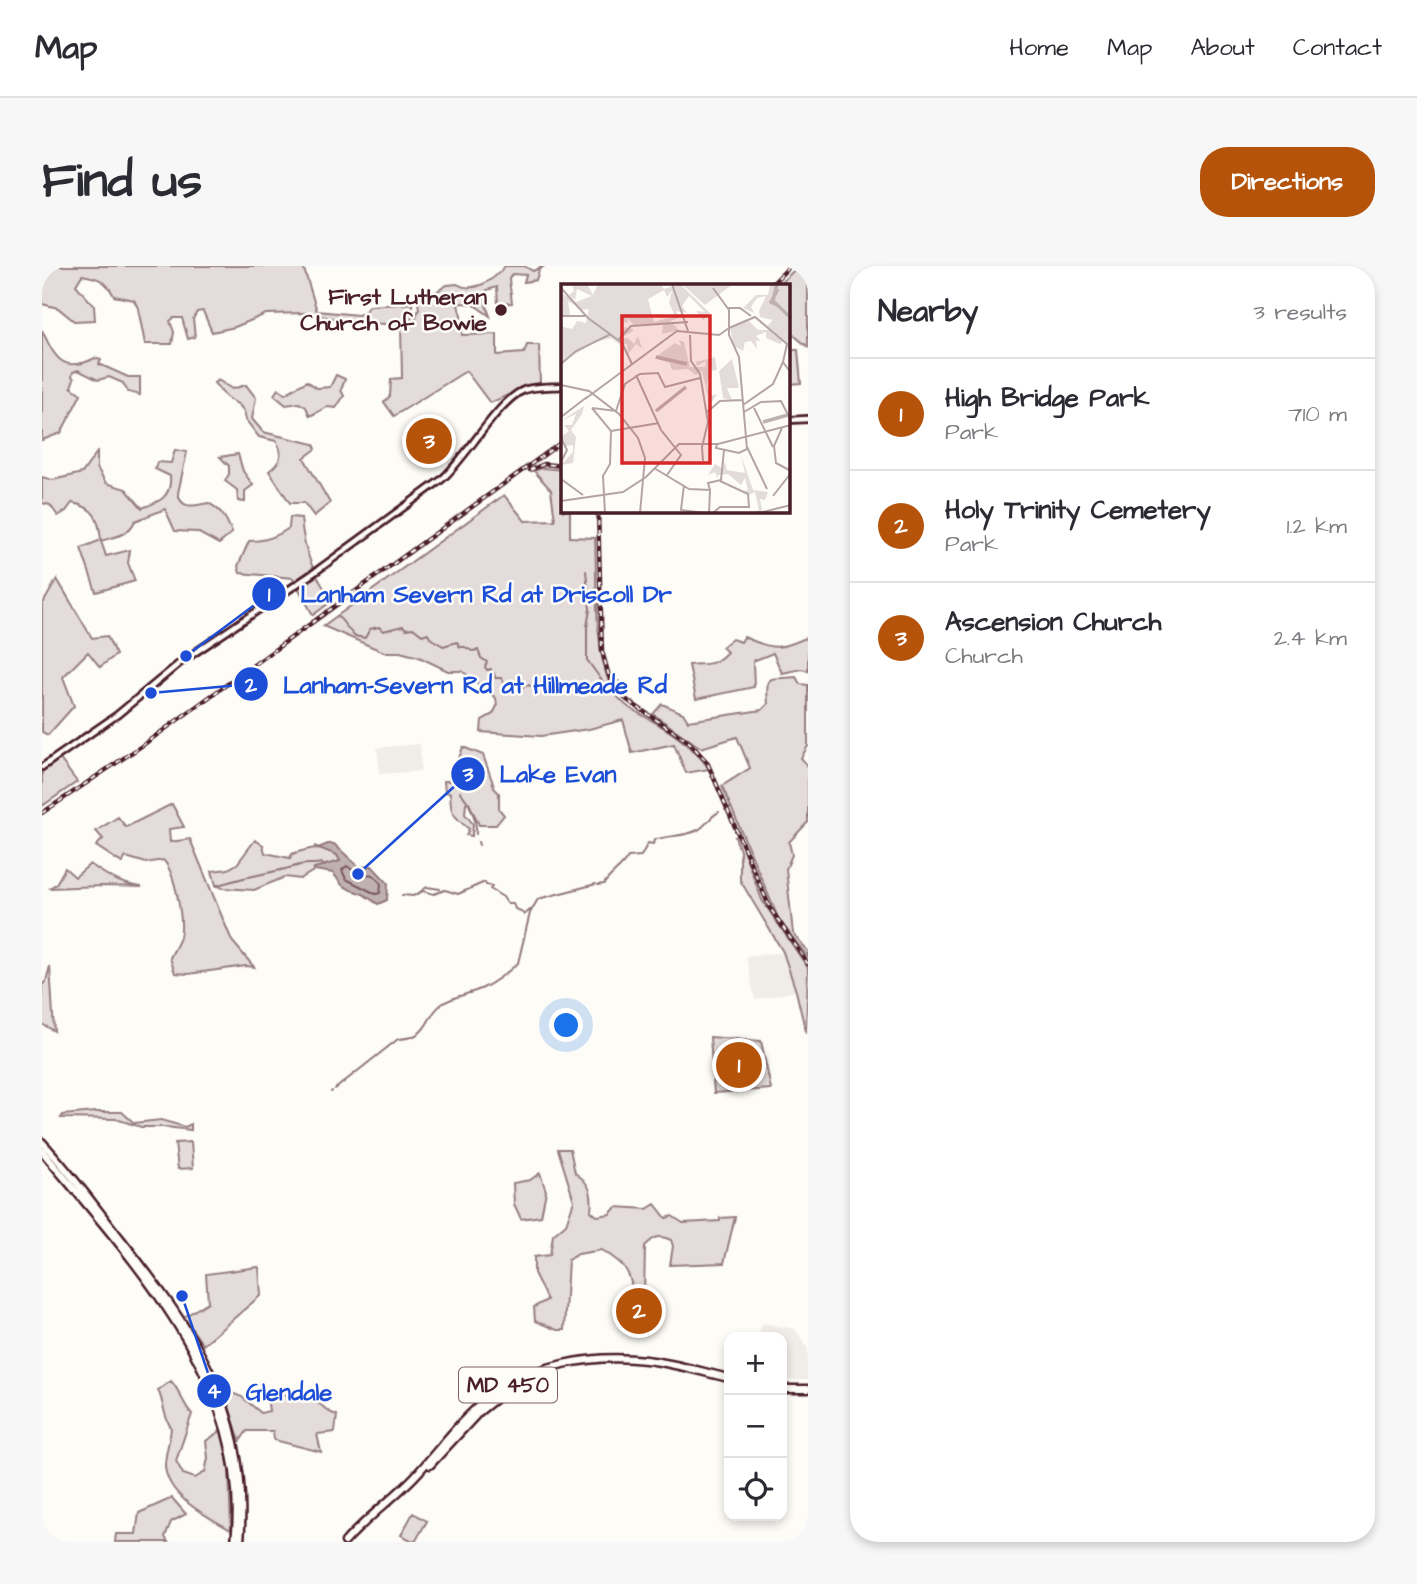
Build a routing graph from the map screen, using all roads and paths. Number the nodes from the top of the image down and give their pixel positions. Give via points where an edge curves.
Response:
1 (561, 386) edge
2 (808, 419) edge
3 (790, 420) edge
4 (42, 767) edge
5 (42, 1142) edge
6 (42, 1151) edge
7 (724, 1379) edge
8 (787, 1387) edge
9 (808, 1388) edge
10 (238, 1539) edge
11 (348, 1542) edge

1 - 4 main road via 514,395 448,474 315,572 181,662 117,715
2 - 3 main road
5 - 10 main road via 171,1304 207,1364 227,1411 239,1461
6 - 10 main road via 171,1314 197,1357 220,1410 234,1464
7 - 11 main road, MD 450 via 630,1359 572,1362 529,1374 485,1400
8 - 9 main road

